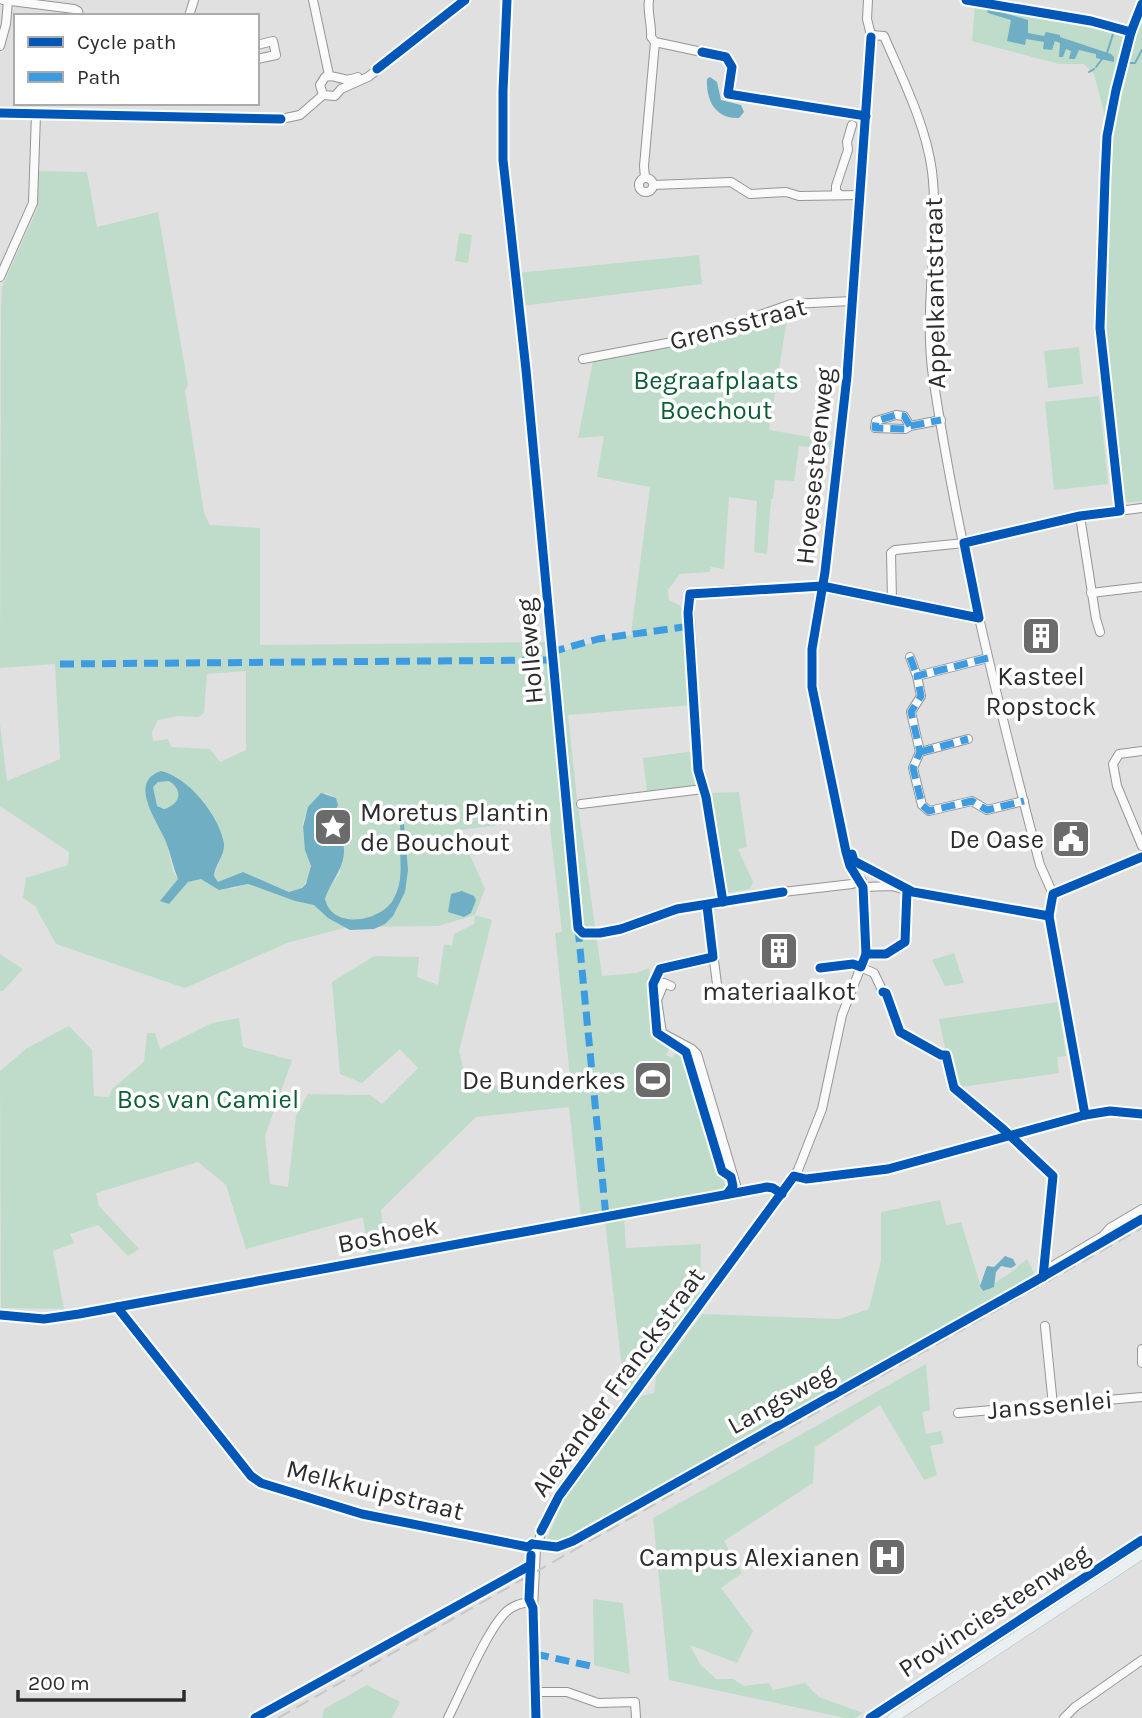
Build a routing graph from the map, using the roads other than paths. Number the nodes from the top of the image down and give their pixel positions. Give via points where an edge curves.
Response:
1 (3, 0) edge
2 (313, 0) edge
3 (465, 0) edge
4 (507, 0) edge
5 (649, 0) edge
6 (870, 0) edge
7 (966, 0) edge
8 (8, 1) edge
9 (59, 3) edge
10 (79, 14) edge
11 (1131, 32) dead end
12 (871, 33) junction
13 (655, 42) junction
14 (259, 44) edge
15 (0, 46) edge
16 (702, 52) dead end
17 (259, 59) edge
18 (329, 75) junction
19 (340, 85) junction
20 (323, 95) junction
21 (0, 113) edge
22 (36, 114) junction
23 (852, 125) dead end
24 (840, 195) junction
25 (860, 195) junction
26 (0, 277) edge
27 (852, 302) junction
28 (583, 359) dead end
29 (941, 420) junction
30 (910, 426) dead end
31 (1142, 508) edge
32 (1080, 516) junction
33 (964, 543) junction
34 (822, 586) junction
35 (1142, 587) edge
36 (743, 589) dead end
37 (1091, 593) junction
38 (892, 600) junction
39 (979, 618) junction
40 (1100, 632) dead end
41 (910, 657) dead end
42 (988, 658) junction
43 (917, 676) junction
44 (968, 739) dead end
45 (1142, 751) edge
46 (920, 752) junction
47 (704, 789) junction
48 (1024, 801) junction
49 (581, 804) dead end
50 (1142, 846) edge
51 (1142, 857) edge
52 (862, 884) junction
53 (907, 890) junction
54 (1053, 894) junction
55 (723, 902) junction
56 (706, 906) junction
57 (1049, 916) junction
58 (866, 954) junction
59 (861, 967) junction
60 (820, 968) dead end
61 (664, 983) dead end
62 (717, 984) dead end
63 (883, 992) dead end
64 (1142, 1114) edge
65 (1084, 1115) junction
66 (794, 1177) junction
67 (738, 1192) junction
68 (782, 1194) junction
69 (1142, 1209) edge
70 (1044, 1271) dead end
71 (117, 1307) junction
72 (0, 1315) edge
73 (1045, 1326) dead end
74 (1142, 1349) edge
75 (1142, 1363) edge
76 (1142, 1397) edge
77 (1053, 1405) junction
78 (958, 1413) dead end
79 (1142, 1540) edge
80 (528, 1547) dead end
81 (1142, 1554) edge
82 (533, 1601) junction
83 (1142, 1660) edge
84 (536, 1692) junction
85 (448, 1718) edge
86 (536, 1718) edge
87 (636, 1718) edge
88 (872, 1718) edge
89 (893, 1718) edge
90 (1064, 1718) edge

1 - 8 street
2 - 18 street
3 - 19 street via 359,82
4 - 56 street, Holleweg via 503,160 578,928 583,933 600,933 677,909
5 - 13 street via 650,37
6 - 12 street, Hovesesteenweg via 867,19
7 - 11 street
8 - 9 street
8 - 15 street
9 - 10 street
12 - 25 street, Hovesesteenweg
12 - 29 street, Appelkantstraat via 884,36 920,125 931,169 935,230 931,336
13 - 16 street
13 - 24 street via 644,166 645,178 653,185 732,182 750,194
14 - 17 street via 273,41 276,55
18 - 19 street
18 - 20 street via 320,83
19 - 20 street via 335,96
20 - 22 street via 300,115 281,119
21 - 22 street
22 - 26 street via 33,203
23 - 24 street via 836,186
24 - 25 street
25 - 27 street, Hovesesteenweg
27 - 28 street, Grensstraat via 791,304 699,337
27 - 34 street, Hovesesteenweg
29 - 30 street
29 - 33 street, Appelkantstraat
31 - 32 street
32 - 33 street
32 - 37 street
33 - 38 street via 891,553
33 - 39 street, Appelkantstraat
34 - 38 street
34 - 52 street, Hovesesteenweg via 811,676 847,857
35 - 37 street
36 - 47 street via 690,594 698,770
37 - 40 street
38 - 39 street
39 - 42 street, Appelkantstraat
41 - 43 street
42 - 43 street
42 - 48 street, Appelkantstraat
43 - 46 street via 921,696 911,712
44 - 46 street
45 - 50 street via 1119,754 1113,769
46 - 48 street via 913,768 926,810 972,801 987,810
47 - 49 street
47 - 55 street
48 - 54 street, Appelkantstraat via 1040,865
51 - 54 street
52 - 53 street
52 - 55 street
52 - 58 street
53 - 57 street
53 - 58 street via 905,942 886,954
54 - 57 street
55 - 56 street
56 - 62 street
57 - 65 street
58 - 59 street, Alexander Franckstraat
59 - 60 street
59 - 63 street via 874,973
59 - 66 street, Alexander Franckstraat via 842,1014 822,1109
61 - 67 street via 657,1000 660,1030 698,1057
64 - 65 street via 1110,1111
65 - 66 street via 888,1169
66 - 68 street, Alexander Franckstraat
67 - 68 street, Boshoek via 770,1187
67 - 71 street, Boshoek
68 - 82 street, Alexander Franckstraat via 552,1506 537,1545
69 - 70 street
71 - 72 street, Boshoek via 44,1319
71 - 80 street, Melkkuipstraat via 261,1483 362,1514
73 - 77 street
74 - 75 street
76 - 77 street, Janssenlei
77 - 78 street, Janssenlei
79 - 88 main road, Provinciesteenweg
81 - 89 main road, Provinciesteenweg
82 - 84 street, Alexander Franckstraat
82 - 85 street via 516,1605 494,1626
83 - 90 street
84 - 86 street, Alexander Franckstraat
84 - 87 street via 567,1692 598,1703 635,1702

